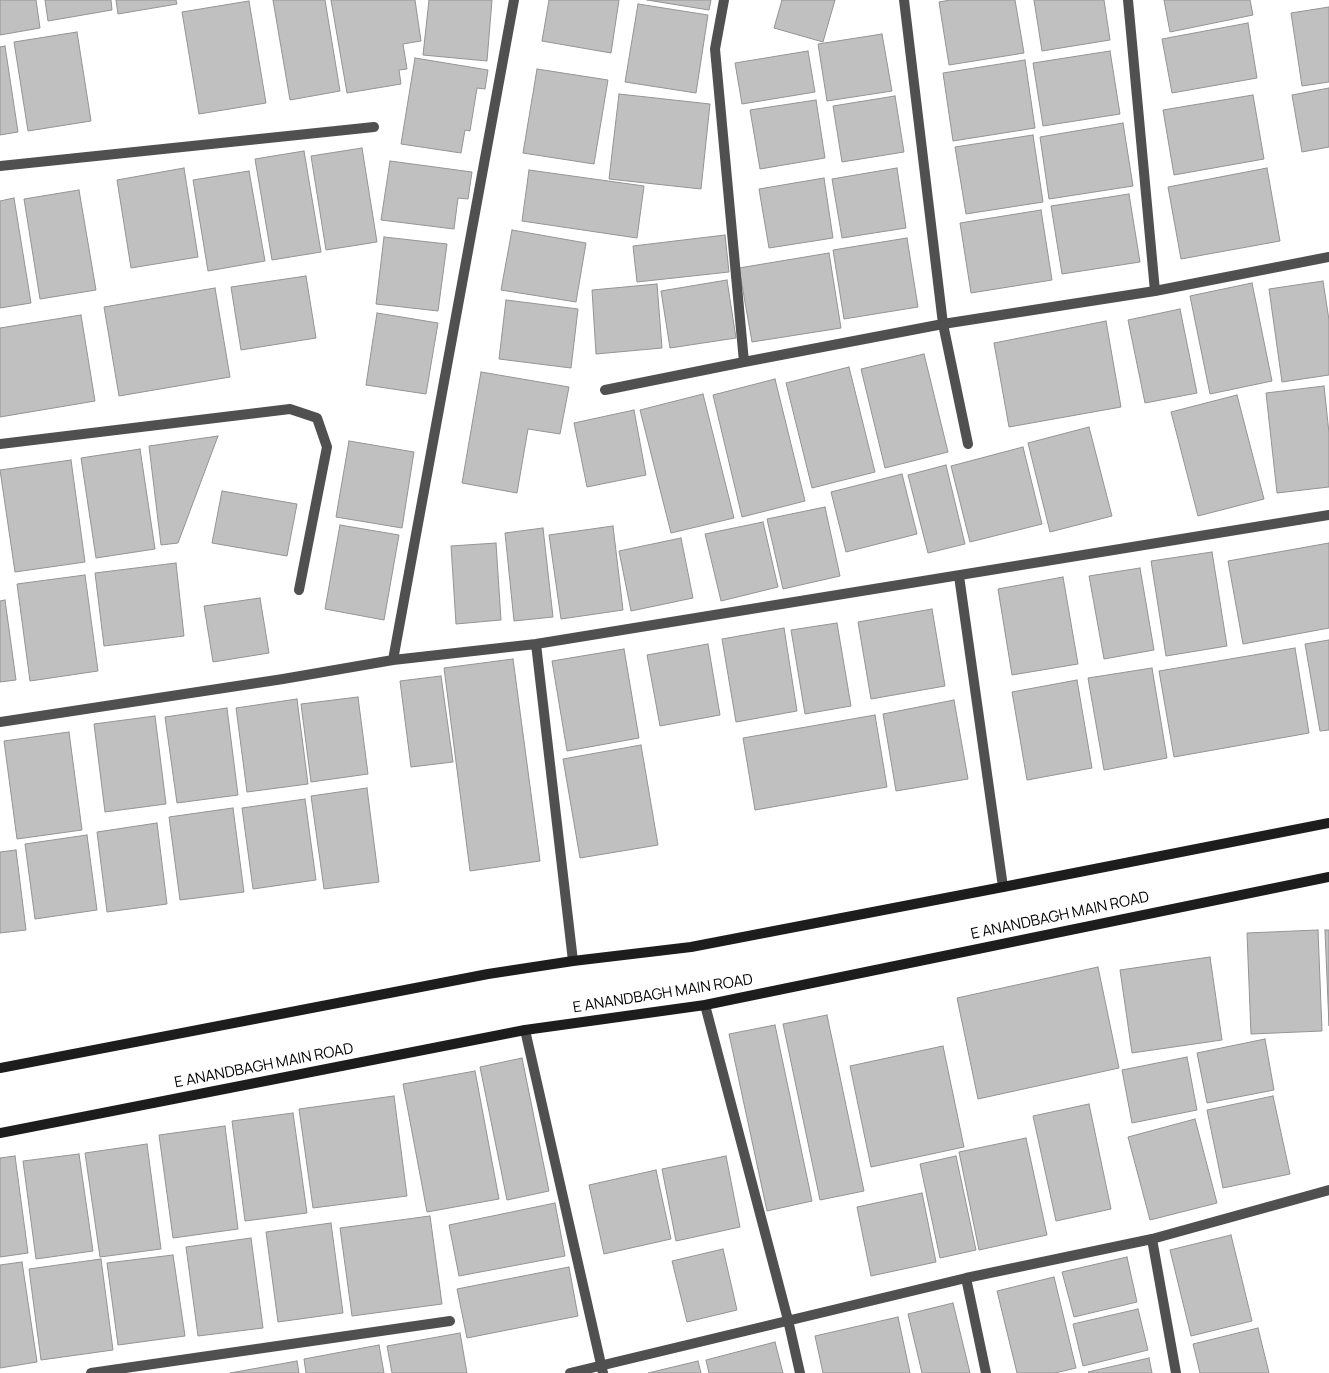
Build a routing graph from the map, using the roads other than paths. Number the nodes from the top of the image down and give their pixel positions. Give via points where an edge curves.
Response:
1 (514, 0) edge
2 (724, 0) edge
3 (904, 0) edge
4 (1128, 0) edge
5 (374, 127) dead end
6 (0, 166) edge
7 (1329, 257) edge
8 (1155, 291) junction
9 (943, 324) junction
10 (744, 362) junction
11 (605, 390) dead end
12 (0, 444) edge
13 (968, 444) dead end
14 (1329, 515) edge
15 (959, 576) junction
16 (299, 590) dead end
17 (536, 644) junction
18 (393, 660) junction
19 (0, 722) edge
20 (1329, 823) edge
21 (1329, 877) edge
22 (1004, 887) junction
23 (572, 961) junction
24 (705, 1005) junction
25 (525, 1030) junction
26 (0, 1068) edge
27 (0, 1133) edge
28 (1329, 1190) edge
29 (1152, 1239) junction
30 (966, 1278) junction
31 (788, 1320) junction
32 (450, 1322) dead end
33 (602, 1369) edge
34 (91, 1373) edge
35 (570, 1373) edge
36 (800, 1373) edge
37 (986, 1373) edge
38 (1176, 1373) edge

1 - 18 street
2 - 10 street via 715,48
3 - 9 street
4 - 8 street
5 - 6 street
7 - 8 street
8 - 9 street
9 - 10 street
9 - 13 street
10 - 11 street
12 - 16 street via 290,409 318,418 327,446
14 - 15 street
15 - 17 street
15 - 22 street
17 - 18 street
17 - 23 street
18 - 19 street
20 - 22 street
21 - 24 street, E ANANDBAGH MAIN ROAD
22 - 23 street via 691,947
23 - 26 street via 488,974
24 - 25 street, E ANANDBAGH MAIN ROAD
24 - 31 street
25 - 27 street, E ANANDBAGH MAIN ROAD
25 - 33 street
28 - 29 street
29 - 30 street
29 - 38 street
30 - 31 street
30 - 37 street
31 - 33 street
31 - 36 street
32 - 34 street
33 - 35 street

